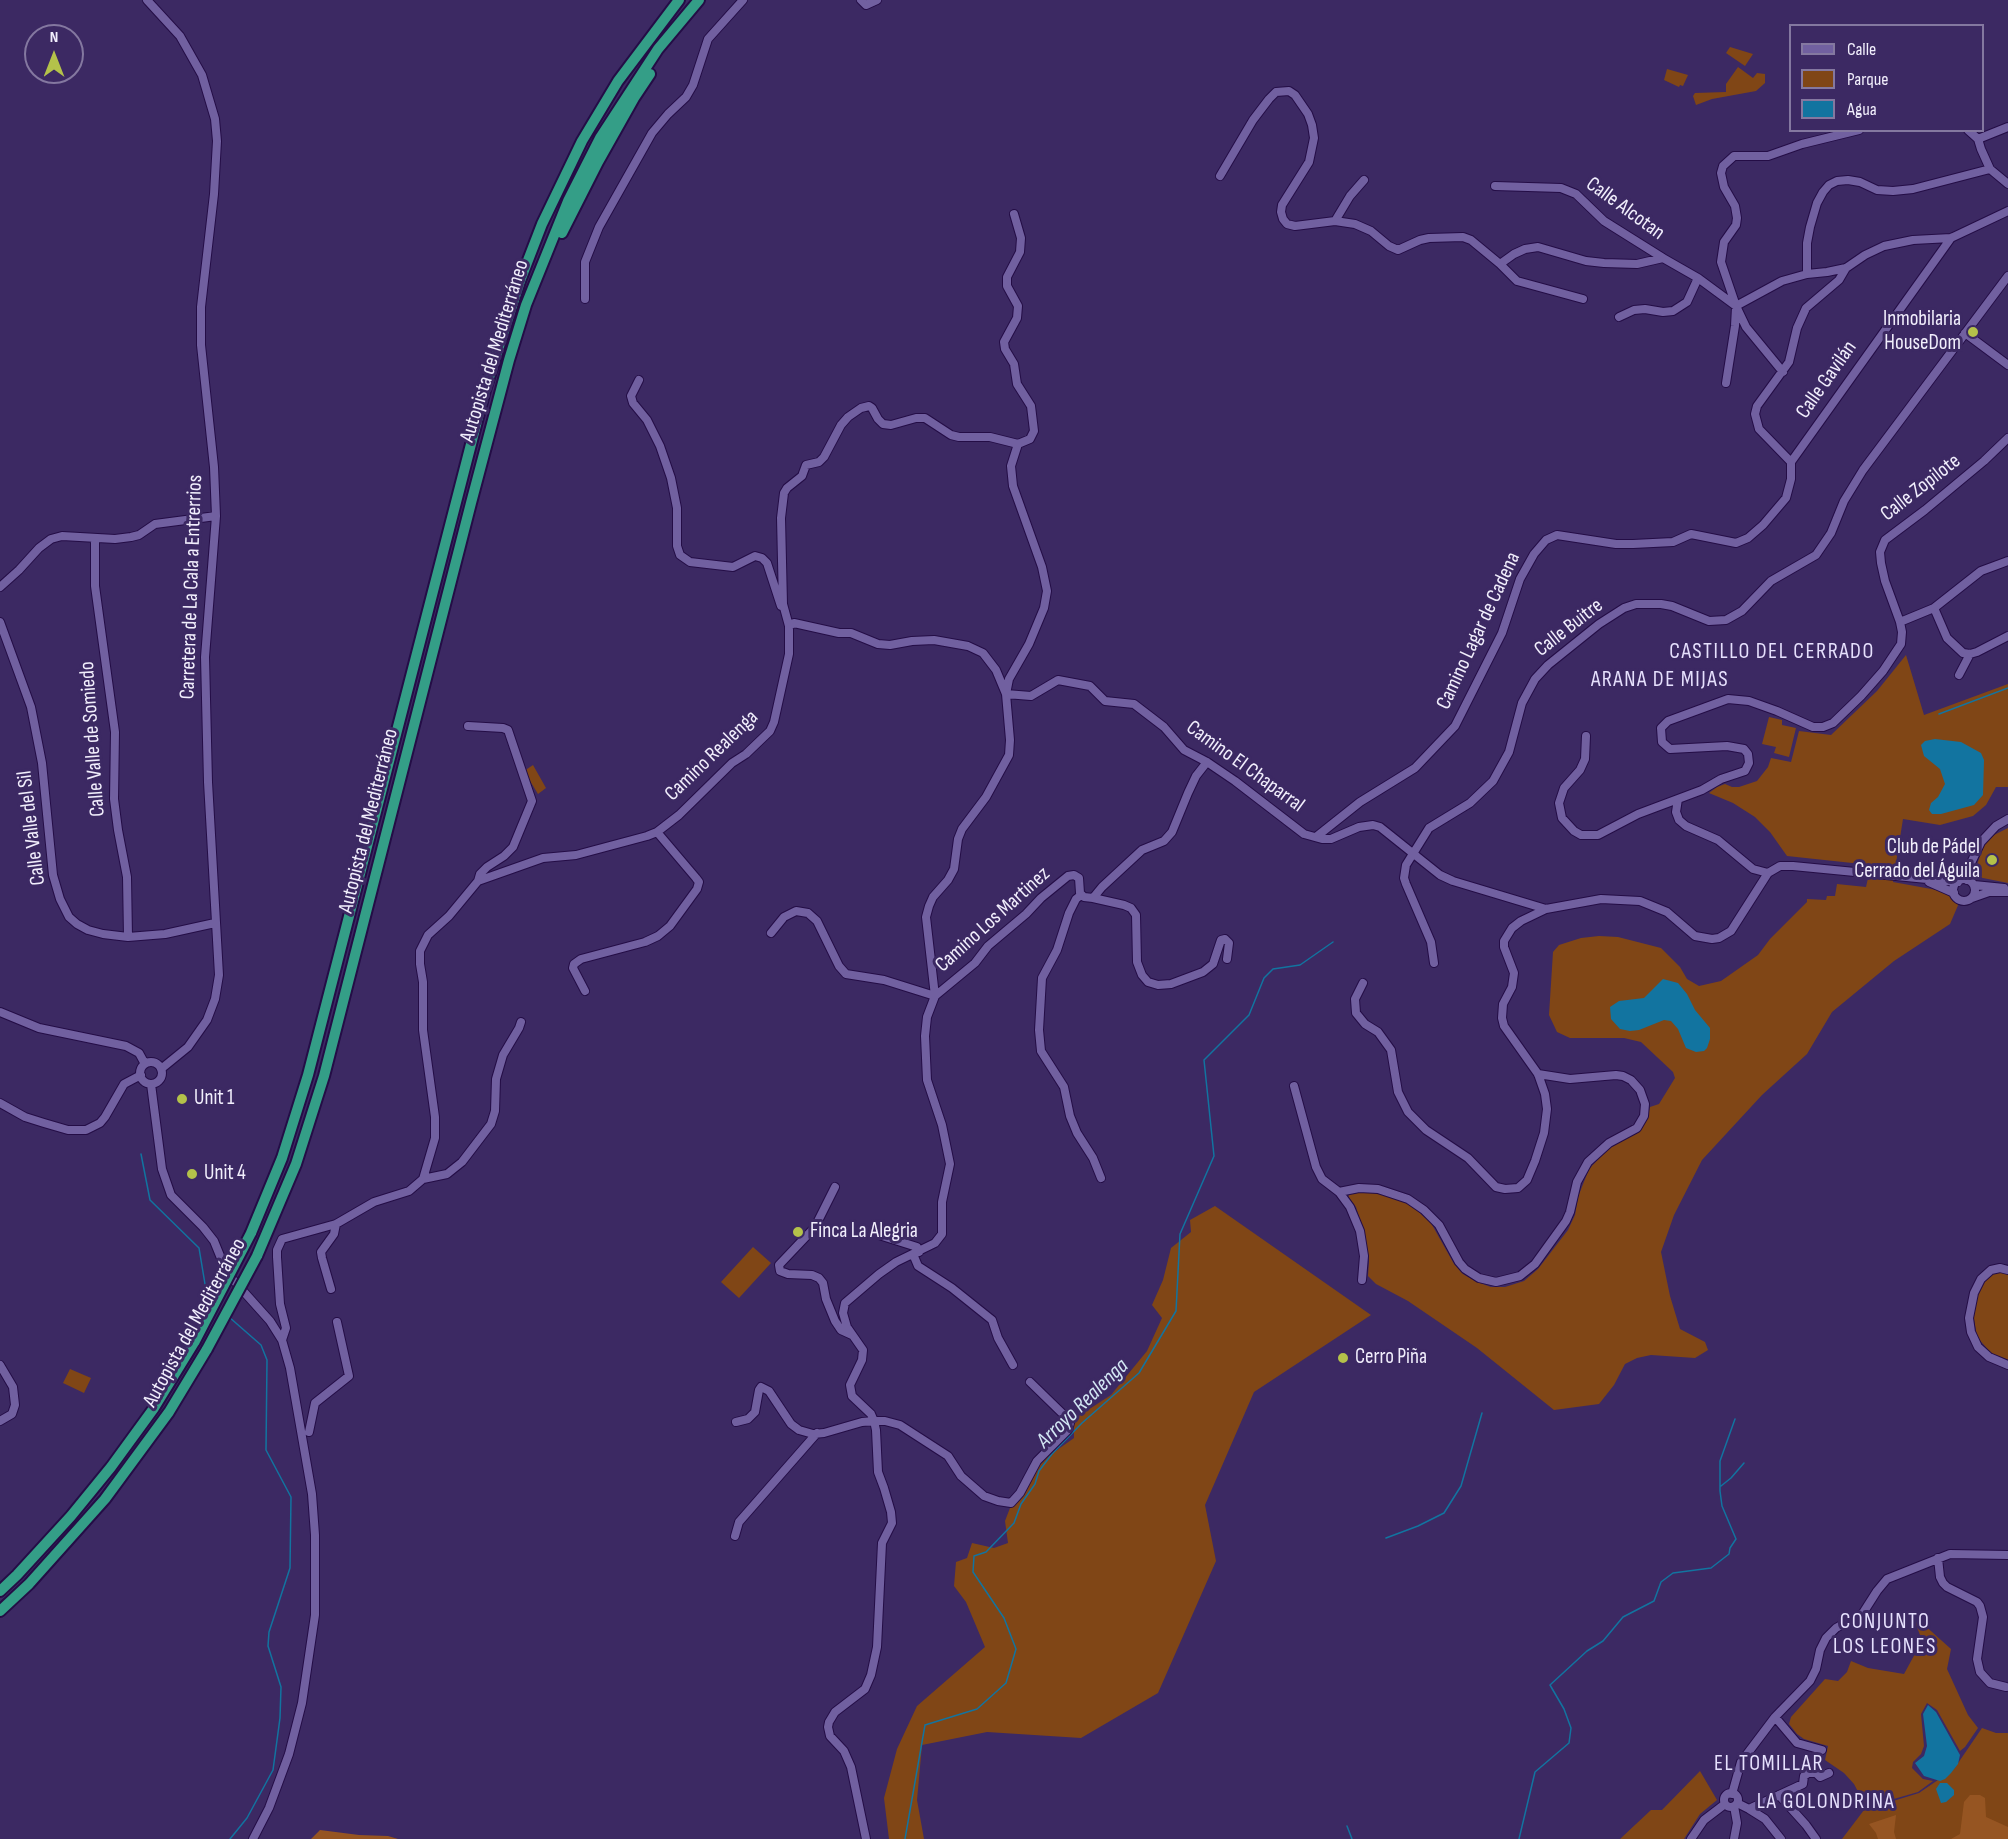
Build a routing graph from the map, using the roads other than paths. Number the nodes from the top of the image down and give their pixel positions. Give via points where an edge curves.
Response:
1 (147, 0) edge
2 (679, 0) edge
3 (699, 0) edge
4 (706, 0) edge
5 (743, 0) edge
6 (861, 0) edge
7 (877, 0) edge
8 (2008, 127) edge
9 (1851, 132) edge
10 (1970, 132) edge
11 (1978, 139) junction
12 (1990, 169) junction
13 (1220, 176) dead end
14 (1364, 180) dead end
15 (2008, 183) edge
16 (1495, 186) dead end
17 (2008, 211) edge
18 (1014, 214) dead end
19 (1335, 221) junction
20 (1952, 238) junction
21 (1663, 258) junction
22 (1500, 264) junction
23 (1846, 268) junction
24 (1807, 274) junction
25 (2008, 276) edge
26 (1698, 278) junction
27 (585, 299) dead end
28 (1583, 299) dead end
29 (1736, 306) junction
30 (1618, 317) dead end
31 (1965, 333) junction
32 (2008, 365) edge
33 (1783, 372) junction
34 (639, 380) dead end
35 (1726, 383) dead end
36 (502, 387) junction
37 (2008, 438) edge
38 (1018, 444) junction
39 (1791, 462) junction
40 (216, 516) junction
41 (95, 539) junction
42 (2008, 561) edge
43 (0, 587) edge
44 (1934, 608) junction
45 (785, 616) junction
46 (0, 622) edge
47 (1900, 622) junction
48 (789, 626) junction
49 (2008, 636) edge
50 (1970, 654) junction
51 (1959, 675) dead end
52 (1006, 694) junction
53 (468, 726) dead end
54 (1586, 736) dead end
55 (1207, 762) junction
56 (1678, 799) junction
57 (2008, 819) edge
58 (657, 832) junction
59 (1316, 837) junction
60 (1413, 854) junction
61 (1768, 873) junction
62 (1916, 879) junction
63 (478, 882) junction
64 (1958, 882) junction
65 (1970, 882) junction
66 (2008, 891) edge
67 (1954, 893) junction
68 (1081, 894) junction
69 (1093, 898) junction
70 (1972, 898) junction
71 (1546, 909) junction
72 (215, 923) junction
73 (771, 933) dead end
74 (128, 937) junction
75 (1227, 959) dead end
76 (1434, 963) dead end
77 (1363, 983) dead end
78 (585, 991) dead end
79 (934, 996) junction
80 (0, 1012) edge
81 (521, 1022) dead end
82 (145, 1064) junction
83 (161, 1068) junction
84 (1538, 1074) junction
85 (141, 1075) junction
86 (151, 1084) junction
87 (1294, 1086) dead end
88 (0, 1103) edge
89 (1101, 1178) dead end
90 (423, 1179) junction
91 (835, 1187) dead end
92 (1339, 1192) junction
93 (336, 1224) junction
94 (879, 1235) dead end
95 (916, 1253) junction
96 (2008, 1270) edge
97 (1362, 1280) dead end
98 (331, 1289) dead end
99 (337, 1322) dead end
100 (853, 1336) junction
101 (282, 1340) junction
102 (0, 1365) edge
103 (1013, 1365) dead end
104 (2008, 1365) edge
105 (1030, 1383) dead end
106 (0, 1421) edge
107 (874, 1421) junction
108 (736, 1422) dead end
109 (309, 1432) dead end
110 (817, 1434) junction
111 (735, 1536) dead end
112 (2008, 1555) edge
113 (1938, 1558) junction
114 (0, 1591) edge
115 (0, 1611) edge
116 (2006, 1687) dead end
117 (1775, 1717) junction
118 (1822, 1750) dead end
119 (1829, 1773) dead end
120 (1732, 1794) junction
121 (1779, 1795) junction
122 (1725, 1804) junction
123 (1736, 1805) junction
124 (1749, 1809) junction
125 (253, 1839) edge
126 (866, 1839) edge
127 (1691, 1839) edge
128 (1734, 1839) edge
129 (1781, 1839) edge
130 (1816, 1839) edge

1 - 40 street, Carretera de La Cala a Entrerrios via 192,55 214,118 216,164 201,345
2 - 114 highway, Autopista del Mediterráneo, bridge via 618,81 582,141 517,291 485,390 308,1075 282,1158 251,1233 195,1341 153,1408 71,1516
3 - 36 highway, Autopista del Mediterráneo via 658,49 600,138 543,260
4 - 36 highway via 634,98 584,188 560,237
5 - 27 street via 708,39 693,85 652,133 599,227 585,262
6 - 7 street via 866,4
8 - 11 street
9 - 29 street via 1768,156 1734,156 1723,166 1724,187 1737,218 1724,242 1721,262
10 - 11 street
11 - 12 street
12 - 15 street
12 - 24 street via 1893,191 1848,180 1829,185 1817,204 1810,227
13 - 19 street via 1269,99 1276,92 1289,91 1308,114 1314,138 1304,173 1282,205 1283,219 1294,226
14 - 19 street
16 - 21 street, Calle Alcotan via 1561,188 1576,194 1604,221
17 - 20 street
18 - 38 street via 1021,238 1020,252 1006,277 1006,286 1018,306 1017,318 1004,342 1014,364 1017,384 1031,406 1034,431 1029,439
19 - 22 street via 1371,231 1398,250 1429,238 1463,237
20 - 23 street via 1884,246
20 - 39 street, Calle Gavilán
21 - 22 street via 1638,264 1604,263 1538,247 1525,249
21 - 26 street, Calle Alcotan
22 - 28 street via 1517,281
23 - 24 street
23 - 33 street via 1839,280 1806,308
24 - 29 street via 1782,281
25 - 31 street, Calle Buitre
26 - 29 street, Calle Alcotan
26 - 30 street via 1687,302 1673,311 1634,310
29 - 33 street via 1746,327
29 - 35 street
31 - 32 street
31 - 60 street, Calle Buitre via 1852,486 1832,533 1816,555 1772,581 1726,620 1709,621 1672,606 1649,603 1624,608 1605,619 1535,679 1522,703 1509,752 1493,781 1470,803 1429,828
33 - 39 street via 1756,406 1755,414 1759,429
34 - 45 street via 631,396 656,437 671,478 680,555 690,562 733,567 754,556 762,558
36 - 115 highway, Autopista del Mediterráneo, bridge via 324,1076 296,1164 257,1256 169,1412 105,1499
37 - 47 street, Calle Zopilote via 1885,540 1881,563
38 - 45 street via 990,437 951,435 925,418 883,424 872,408 861,408 841,425 824,457 806,465 802,476 784,493 781,546
38 - 52 street via 1011,466 1013,486 1047,591 1044,608 1009,679
39 - 59 street, Camino Lagar de Cadena via 1789,489 1783,503 1748,538 1736,543 1691,534 1673,542 1634,544 1557,535 1546,540 1520,579 1502,633 1455,726 1415,768 1360,802
40 - 41 street via 155,524 132,537
40 - 72 street, Carretera de La Cala a Entrerrios via 205,657
41 - 43 street via 51,539
41 - 74 street, Calle Valle de Somiedo via 95,586 115,732 114,799 127,877
42 - 44 street via 1981,571
44 - 47 street
44 - 50 street via 1947,638 1963,653
45 - 48 street
46 - 74 street, Calle Valle del Sil via 31,708 40,748 49,850 60,899 77,924 103,934
47 - 56 street, Calle Zopilote via 1903,637 1898,650 1861,696 1829,725 1813,727 1758,705 1728,699 1663,724 1660,737 1670,748 1738,747 1749,758 1745,771
48 - 52 street via 794,622 851,633 878,644 934,640 968,646 983,653 996,670
48 - 58 street, Camino Realenga via 789,654 770,731
49 - 50 street
50 - 51 street
52 - 55 street, Camino El Chaparral via 1031,696 1058,680 1090,686 1105,701 1134,704 1164,727 1184,750
52 - 79 street via 1009,755 986,797 962,829 954,868 928,906
53 - 63 street via 508,730 532,801 513,847 480,874
54 - 56 street via 1585,759 1564,788 1559,803 1562,818 1574,831 1598,835
55 - 59 street, Camino El Chaparral via 1304,834
55 - 69 street via 1196,776 1172,832 1164,841 1142,850
56 - 61 street via 1676,812 1682,823 1718,840 1753,869
57 - 65 street via 1981,842 1971,863
58 - 63 street, Camino Realenga via 576,855 543,858
58 - 78 street via 699,882 697,889 658,936 574,964
59 - 60 street, Camino El Chaparral via 1331,839 1373,825
60 - 71 street via 1453,881
60 - 76 street, Calle Buitre via 1404,878 1431,942
61 - 62 street via 1786,865
61 - 71 street via 1731,931 1719,938 1695,936 1667,912 1640,901 1601,899
62 - 64 street
62 - 67 street
63 - 90 street, Camino Realenga via 428,935 420,951 424,1042 435,1117 435,1138
64 - 65 street
64 - 67 street
65 - 66 street
65 - 70 street via 1975,892
66 - 70 street
67 - 70 street via 1962,901
68 - 69 street, Camino Los Martinez
68 - 79 street, Camino Los Martinez via 1079,878 1074,874 1068,876
68 - 89 street via 1042,978 1039,1030 1041,1052 1064,1087 1070,1116
69 - 75 street, Camino Los Martinez via 1124,905 1136,915 1137,962 1148,982 1171,984 1203,972 1213,964 1221,940 1225,939
71 - 84 street via 1521,921 1504,941 1514,973 1503,1004 1504,1026
72 - 74 street, Calle Valle del Sil
72 - 83 street, Carretera de La Cala a Entrerrios via 219,975 212,1010 194,1039
73 - 79 street via 784,917 796,912 808,914 817,921 846,974 884,980
77 - 84 street via 1355,999 1356,1013 1388,1044 1394,1057 1398,1092 1408,1112 1501,1188 1523,1185 1535,1161 1547,1116
79 - 95 street via 925,1036 927,1080 950,1164 942,1202 942,1234 935,1243
80 - 82 street via 47,1030 126,1046 139,1053
81 - 90 street via 507,1046 496,1079 491,1124 462,1162 447,1174
82 - 83 street via 153,1062
82 - 85 street
83 - 86 street via 160,1079
84 - 92 street via 1570,1079 1623,1077 1640,1090 1645,1110 1637,1128 1609,1143 1588,1162 1577,1182 1566,1221 1535,1264 1520,1276 1496,1282 1471,1273 1459,1262 1439,1225 1408,1199 1378,1189
85 - 86 street
85 - 88 street via 124,1084 105,1117 86,1130 44,1123
86 - 101 street via 162,1169 171,1195 214,1241 226,1273
87 - 92 street via 1316,1167 1322,1179
90 - 93 street via 410,1191 374,1202
91 - 100 street via 815,1227 779,1265 788,1274 819,1278 835,1321 841,1330
92 - 97 street via 1360,1231
93 - 98 street via 321,1252
93 - 101 street via 286,1237 279,1243 280,1304 286,1328
94 - 95 street via 917,1247
95 - 100 street via 896,1262 845,1303 843,1313
95 - 103 street via 918,1266 992,1320
96 - 104 street via 2000,1268 1984,1274 1974,1293 1969,1318 1978,1347
99 - 109 street via 349,1376 315,1403
100 - 107 street via 863,1350 850,1385 852,1396
101 - 125 street via 313,1506 315,1615 302,1703 291,1746 269,1808
102 - 106 street via 13,1387 15,1405 12,1414
105 - 107 street via 1070,1423 1068,1430 1037,1461 1011,1503 984,1496 955,1470 948,1456 900,1425
107 - 110 street
107 - 126 street via 878,1472 892,1523 882,1543 877,1647 865,1689 828,1722 830,1736 844,1751 851,1767
108 - 110 street via 756,1412 759,1390 765,1387 791,1424
110 - 111 street via 739,1522
112 - 113 street via 1959,1553
113 - 116 street via 1943,1583 1977,1602 1983,1612 1977,1659 1980,1672 1990,1683
113 - 117 street via 1887,1579 1863,1613 1836,1628 1823,1643 1810,1681
117 - 118 street via 1797,1743
117 - 120 street via 1741,1762
119 - 121 street via 1820,1777 1808,1773 1803,1784
120 - 122 street via 1726,1795
120 - 123 street via 1737,1797
121 - 124 street
121 - 130 street
122 - 123 street
122 - 127 street via 1704,1820
123 - 124 street
123 - 128 street
124 - 129 street via 1765,1819

